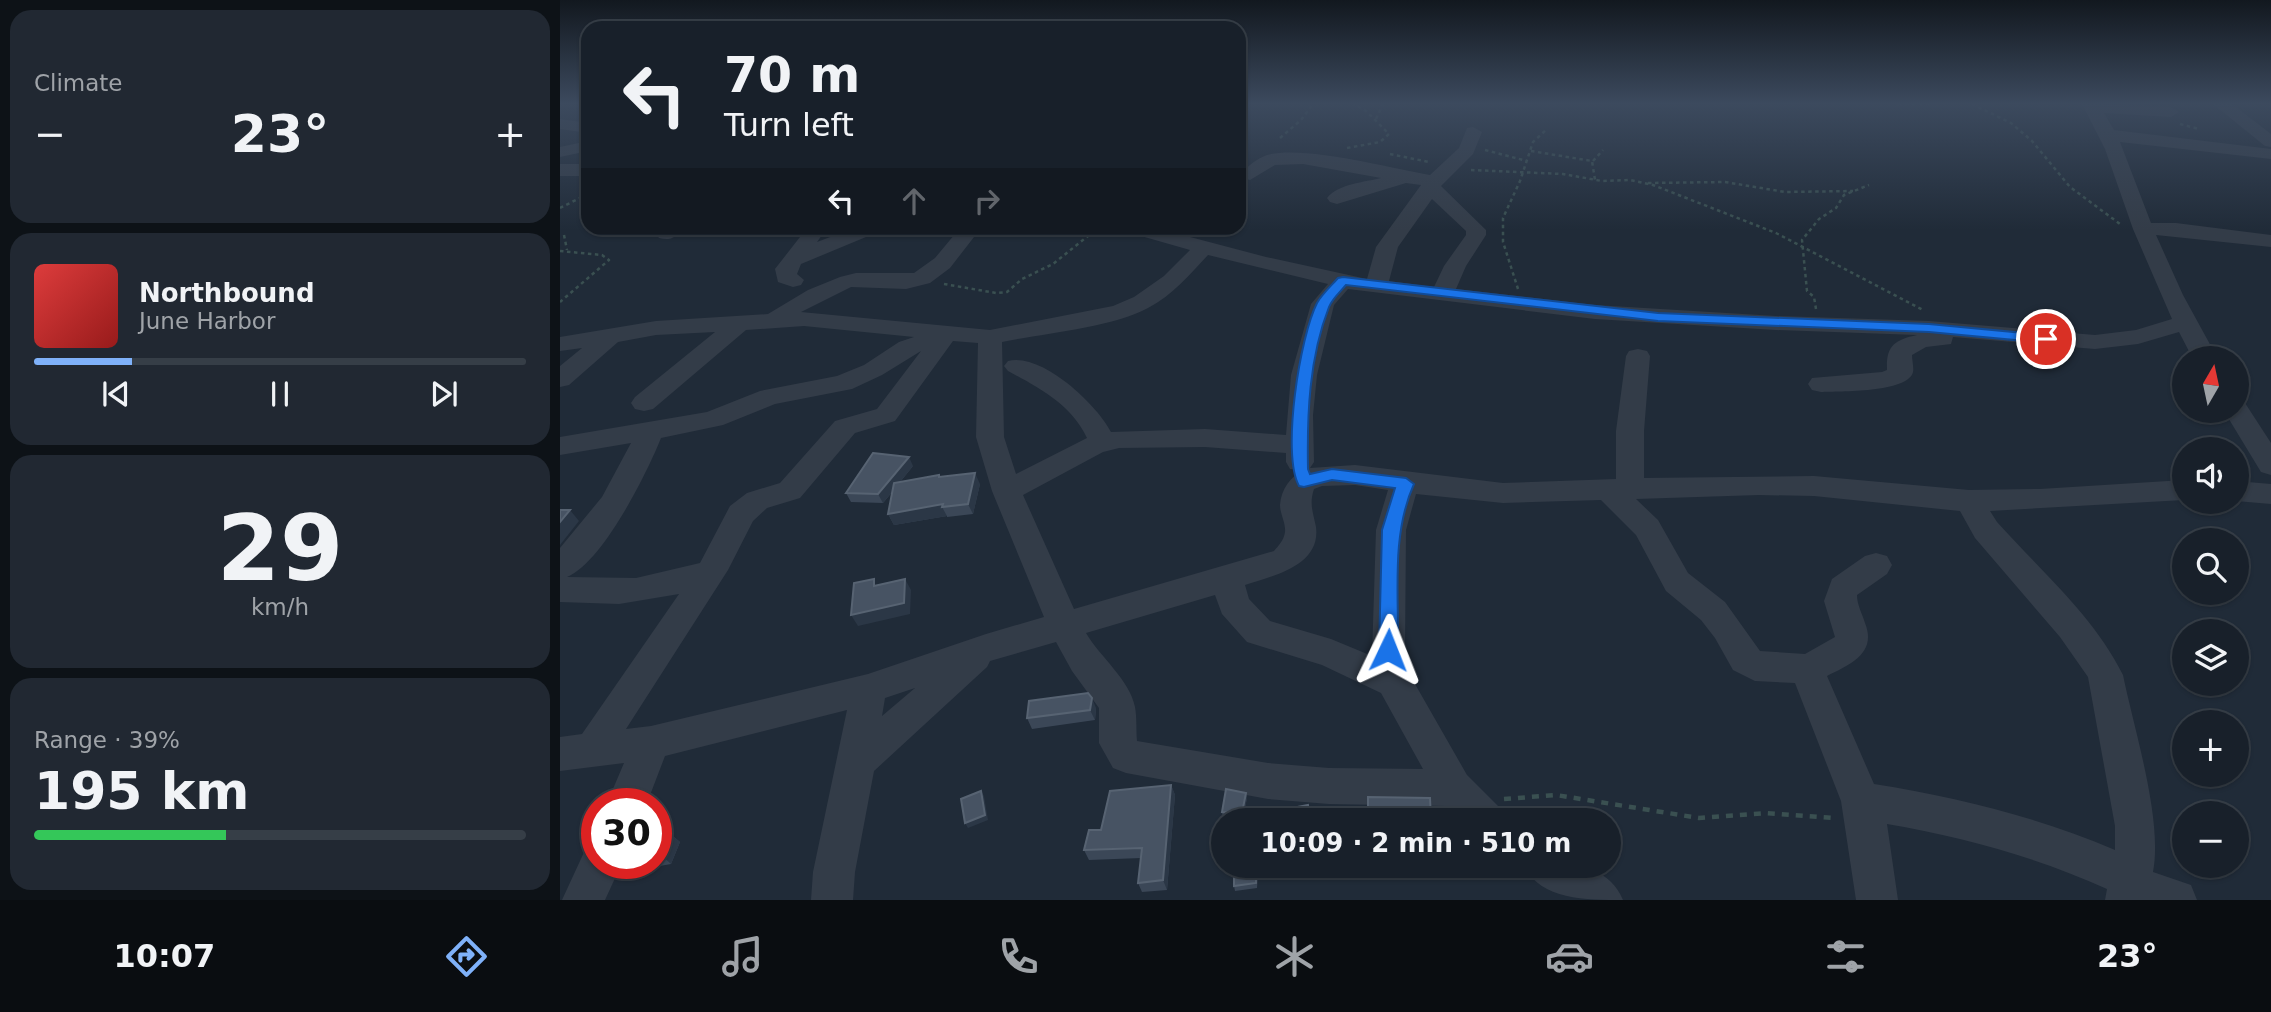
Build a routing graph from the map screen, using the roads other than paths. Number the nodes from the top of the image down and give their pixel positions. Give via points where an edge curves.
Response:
1 (1466, 146) edge
2 (2113, 146) edge
3 (2203, 146) edge
4 (581, 148) edge
5 (560, 152) edge
6 (2271, 154) edge
7 (560, 170) edge
8 (581, 170) edge
9 (1250, 174) dead end
10 (1425, 182) junction
11 (1337, 198) dead end
12 (2143, 229) junction
13 (813, 235) edge
14 (858, 235) edge
15 (965, 235) edge
16 (1160, 235) edge
17 (2271, 241) edge
18 (1204, 247) junction
19 (1343, 281) junction
20 (1376, 286) junction
21 (1442, 294) junction
22 (773, 321) junction
23 (741, 322) junction
24 (2184, 323) junction
25 (1057, 324) junction
26 (1953, 331) junction
27 (946, 334) junction
28 (611, 335) junction
29 (990, 337) junction
30 (560, 344) edge
31 (2198, 346) edge
32 (1638, 356) dead end
33 (1017, 366) junction
34 (560, 379) edge
35 (1821, 384) dead end
36 (991, 394) junction
37 (644, 403) dead end
38 (2245, 424) edge
39 (650, 432) junction
40 (1103, 443) junction
41 (1300, 445) junction
42 (560, 446) edge
43 (2271, 466) edge
44 (1304, 482) junction
45 (1406, 484) junction
46 (1619, 489) junction
47 (1007, 491) junction
48 (2172, 491) edge
49 (2249, 492) edge
50 (2271, 494) edge
51 (1969, 501) junction
52 (1876, 565) dead end
53 (560, 567) edge
54 (710, 572) junction
55 (1227, 578) junction
56 (560, 589) edge
57 (1064, 624) junction
58 (986, 648) junction
59 (1805, 670) junction
60 (1394, 681) junction
61 (868, 689) junction
62 (651, 743) junction
63 (592, 751) junction
64 (560, 754) edge
65 (857, 762) junction
66 (633, 788) edge
67 (1470, 807) edge
68 (1864, 811) junction
69 (1565, 878) edge
70 (593, 879) edge
71 (2128, 888) edge
72 (583, 900) edge
73 (832, 900) edge
74 (1602, 900) edge
75 (1877, 900) edge
76 (2176, 900) edge

1 - 10 street via 1449,167
2 - 12 street
3 - 6 street
4 - 5 street
7 - 8 street
9 - 10 street via 1270,160 1297,158
10 - 11 street via 1358,189
10 - 20 street via 1387,247
10 - 21 street via 1476,230
12 - 17 street
12 - 24 street
13 - 14 street via 792,270
15 - 22 street via 935,270 922,278 847,282
16 - 18 street
18 - 19 street
18 - 25 street via 1172,281 1142,302 1119,312
19 - 20 street
19 - 41 street via 1323,304 1304,375
20 - 21 street
21 - 26 street via 1658,317
22 - 23 street
22 - 27 street via 833,320
23 - 28 street
23 - 37 street
24 - 26 street via 2138,337 2095,342
24 - 31 street
25 - 29 street
25 - 33 street
26 - 35 street via 1965,339 1908,345 1899,353 1899,373 1887,380
27 - 29 street
27 - 39 street via 908,347 843,383 769,397 713,419
27 - 54 street via 886,415 845,428 790,491 761,498 747,508
28 - 30 street
28 - 34 street
29 - 36 street
32 - 46 street
33 - 36 street
33 - 40 street via 1075,400 1087,412
36 - 47 street via 990,437
38 - 43 street
39 - 42 street
39 - 53 street via 631,479 592,536
40 - 41 street via 1205,438
40 - 47 street
41 - 44 street
44 - 45 street via 1332,474
44 - 55 street via 1295,505 1301,530 1292,553
45 - 46 street via 1503,493
45 - 60 street via 1391,530 1388,650
46 - 51 street via 1814,486
46 - 59 street via 1677,582 1722,621 1750,665
47 - 57 street
48 - 51 street
49 - 50 street
51 - 71 street via 1986,530 2072,627 2105,675 2136,826 2136,854
52 - 59 street via 1840,594 1851,626 1851,645
54 - 56 street via 645,591
54 - 63 street
55 - 57 street
55 - 60 street via 1234,605 1259,632 1331,653
57 - 58 street
57 - 67 street via 1084,662 1114,699 1118,743 1126,755 1268,781
58 - 61 street
58 - 65 street
59 - 68 street via 1817,689
60 - 67 street
61 - 62 street
61 - 65 street
62 - 63 street
62 - 66 street
63 - 64 street
65 - 73 street
68 - 71 street via 1923,810 2007,832 2096,862
68 - 75 street
69 - 74 street
70 - 72 street
71 - 76 street

